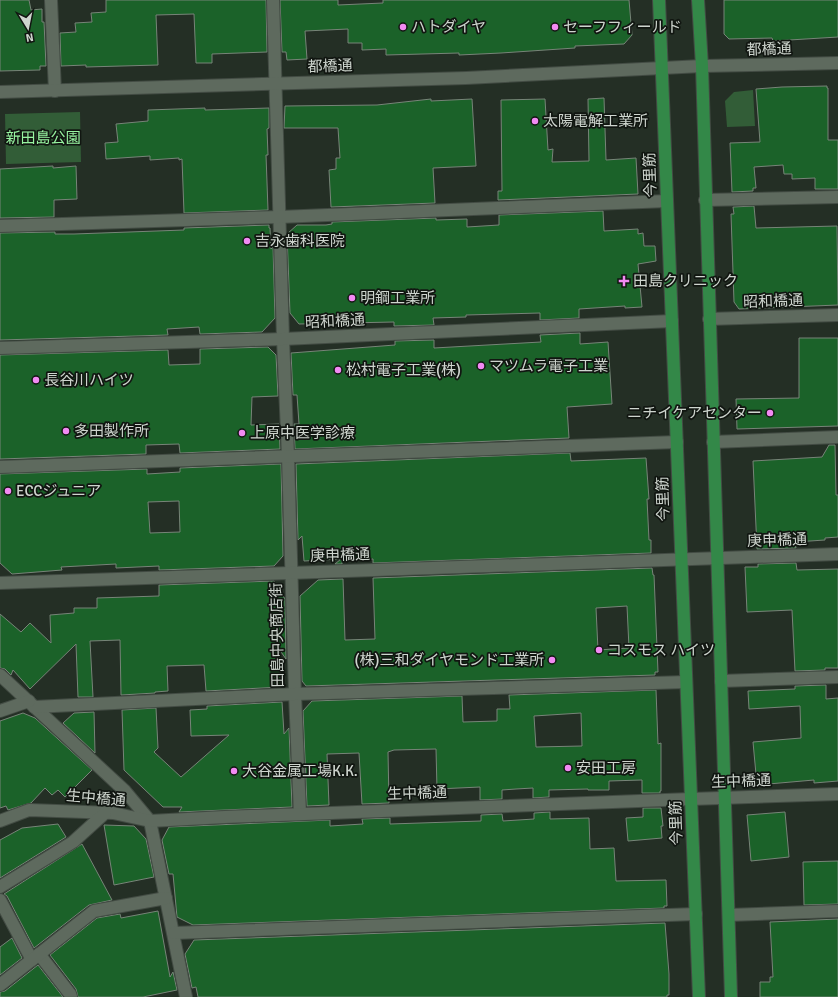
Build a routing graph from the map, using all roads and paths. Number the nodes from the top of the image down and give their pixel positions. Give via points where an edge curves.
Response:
1 (51, 0) edge
2 (273, 0) edge
3 (659, 0) edge
4 (698, 0) edge
5 (838, 63) edge
6 (702, 66) junction
7 (662, 69) junction
8 (275, 83) junction
9 (55, 91) junction
10 (0, 92) edge
11 (838, 197) edge
12 (705, 200) junction
13 (667, 202) junction
14 (279, 217) junction
15 (0, 226) edge
16 (838, 315) edge
17 (709, 319) junction
18 (672, 322) junction
19 (283, 339) junction
20 (0, 348) edge
21 (838, 437) edge
22 (677, 442) junction
23 (713, 442) junction
24 (288, 456) junction
25 (0, 467) edge
26 (838, 554) edge
27 (718, 558) junction
28 (681, 560) junction
29 (292, 573) junction
30 (0, 583) edge
31 (0, 674) edge
32 (838, 677) edge
33 (686, 682) junction
34 (721, 682) junction
35 (295, 694) junction
36 (31, 704) junction
37 (0, 711) edge
38 (838, 794) edge
39 (725, 798) junction
40 (691, 799) junction
41 (105, 813) junction
42 (300, 814) junction
43 (0, 821) edge
44 (150, 821) junction
45 (0, 887) edge
46 (166, 898) junction
47 (0, 900) edge
48 (838, 911) edge
49 (696, 914) junction
50 (729, 915) junction
51 (174, 933) junction
52 (36, 957) junction
53 (0, 985) edge
54 (71, 997) edge
55 (186, 997) edge
56 (699, 997) edge
57 (731, 997) edge

1 - 9 street
2 - 8 street, 田島中央商店街
3 - 7 main road, 今里筋
4 - 6 main road
5 - 6 street, 都橋通
6 - 7 street, 都橋通
6 - 12 main road
7 - 8 street, 都橋通
7 - 13 main road, 今里筋
8 - 9 street, 都橋通
8 - 14 street, 田島中央商店街
9 - 10 street, 都橋通
11 - 12 street
12 - 17 main road
13 - 14 street
13 - 18 main road, 今里筋
14 - 15 street
14 - 19 street, 田島中央商店街
16 - 17 street, 昭和橋通
17 - 23 main road
18 - 19 street, 昭和橋通
18 - 22 main road, 今里筋
19 - 20 street, 昭和橋通
19 - 24 street, 田島中央商店街
21 - 23 street
22 - 24 street
22 - 28 main road, 今里筋
23 - 27 main road
24 - 25 street
24 - 29 street, 田島中央商店街
26 - 27 street, 庚申橋通
27 - 28 street, 庚申橋通
27 - 34 main road
28 - 29 street, 庚申橋通
28 - 33 main road, 今里筋
29 - 30 street, 庚申橋通
29 - 35 street, 田島中央商店街
31 - 36 street
32 - 34 street
33 - 35 street
33 - 40 main road, 今里筋
34 - 39 main road
35 - 36 street
35 - 42 street, 田島中央商店街
36 - 37 street
36 - 44 street via 125,790
38 - 39 street, 生中橋通
39 - 40 street, 生中橋通
39 - 50 main road
40 - 42 street, 生中橋通
40 - 49 main road, 今里筋
41 - 43 street, 生中橋通 via 29,810
41 - 44 street, 生中橋通
41 - 45 street via 73,842
42 - 44 street, 生中橋通
44 - 46 street
46 - 51 street
46 - 52 street via 94,911
47 - 52 street
48 - 50 street
49 - 51 street
49 - 56 main road, 今里筋
50 - 57 main road
51 - 55 street
52 - 53 street
52 - 54 street

